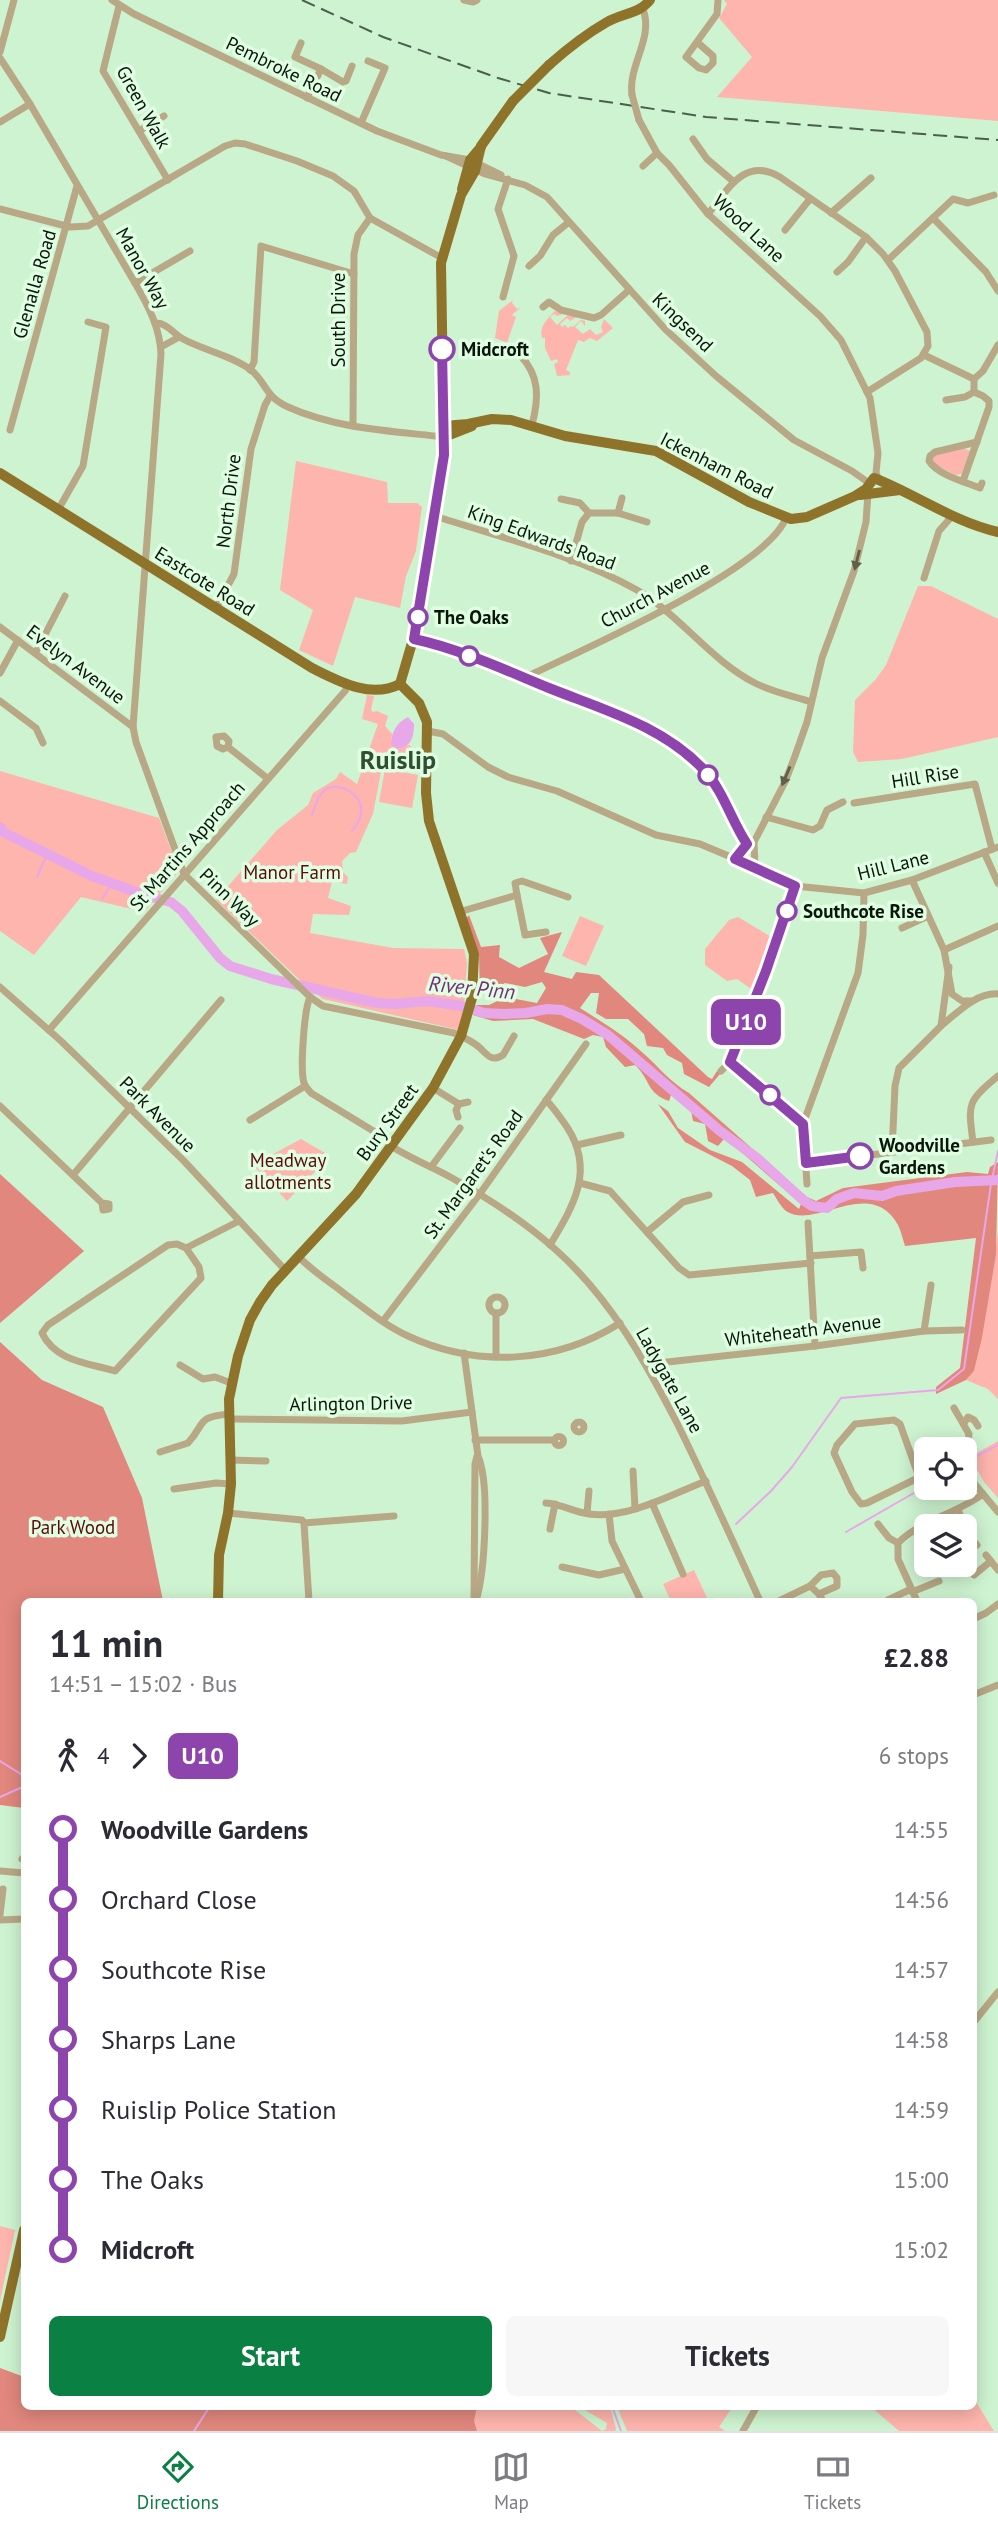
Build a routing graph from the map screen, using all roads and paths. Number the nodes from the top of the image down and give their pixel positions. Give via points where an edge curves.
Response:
1 (14, 0) edge
2 (112, 0) edge
3 (464, 0) edge
4 (650, 0) edge
5 (718, 0) edge
6 (476, 1) edge
7 (119, 6) junction
8 (643, 9) junction
9 (697, 42) dead end
10 (301, 43) dead end
11 (0, 52) edge
12 (0, 58) edge
13 (368, 61) dead end
14 (352, 66) dead end
15 (321, 69) junction
16 (307, 98) junction
17 (30, 104) junction
18 (164, 116) dead end
19 (0, 122) edge
20 (361, 123) junction
21 (139, 131) junction
22 (693, 139) dead end
23 (657, 153) junction
24 (471, 166) junction
25 (643, 166) dead end
26 (871, 178) dead end
27 (508, 179) junction
28 (167, 180) junction
29 (734, 182) junction
30 (78, 186) junction
31 (994, 195) dead end
32 (810, 199) junction
33 (0, 209) edge
34 (831, 213) junction
35 (708, 214) junction
36 (370, 218) junction
37 (933, 218) junction
38 (99, 222) junction
39 (569, 222) junction
40 (66, 226) junction
41 (785, 231) dead end
42 (866, 237) junction
43 (190, 251) dead end
44 (442, 258) junction
45 (888, 260) junction
46 (530, 266) dead end
47 (835, 272) dead end
48 (354, 274) junction
49 (135, 283) junction
50 (629, 290) junction
51 (998, 291) edge
52 (503, 297) dead end
53 (543, 307) dead end
54 (88, 322) dead end
55 (156, 323) junction
56 (179, 337) junction
57 (998, 345) edge
58 (161, 347) junction
59 (520, 355) dead end
60 (924, 355) junction
61 (250, 370) junction
62 (974, 379) junction
63 (867, 392) junction
64 (974, 392) junction
65 (270, 396) junction
66 (946, 400) dead end
67 (479, 423) junction
68 (532, 425) junction
69 (353, 426) junction
70 (444, 426) junction
71 (10, 430) dead end
72 (444, 437) junction
73 (977, 442) junction
74 (0, 473) edge
75 (963, 481) junction
76 (982, 483) dead end
77 (874, 485) junction
78 (622, 498) dead end
79 (561, 499) dead end
80 (58, 510) junction
81 (589, 513) junction
82 (618, 513) junction
83 (953, 515) junction
84 (435, 516) junction
85 (786, 518) junction
86 (646, 522) dead end
87 (998, 533) edge
88 (571, 561) junction
89 (146, 564) junction
90 (924, 578) dead end
91 (65, 596) dead end
92 (216, 608) junction
93 (664, 611) junction
94 (0, 627) edge
95 (414, 639) junction
96 (18, 640) junction
97 (36, 652) junction
98 (0, 673) edge
99 (524, 678) junction
100 (349, 684) junction
101 (400, 684) junction
102 (0, 701) edge
103 (811, 702) junction
104 (133, 726) junction
105 (428, 731) junction
106 (43, 743) dead end
107 (228, 747) dead end
108 (267, 778) junction
109 (843, 802) dead end
110 (854, 803) dead end
111 (766, 817) junction
112 (750, 846) junction
113 (992, 849) edge
114 (735, 859) junction
115 (755, 867) junction
116 (184, 874) junction
117 (912, 880) junction
118 (998, 883) edge
119 (795, 886) junction
120 (864, 892) junction
121 (517, 895) junction
122 (568, 897) dead end
123 (459, 912) junction
124 (928, 916) junction
125 (998, 926) edge
126 (902, 928) dead end
127 (546, 932) dead end
128 (944, 950) junction
129 (948, 967) junction
130 (0, 987) edge
131 (998, 994) edge
132 (308, 995) junction
133 (221, 1000) dead end
134 (972, 1001) junction
135 (941, 1026) junction
136 (49, 1030) junction
137 (460, 1036) junction
138 (514, 1036) dead end
139 (586, 1044) dead end
140 (730, 1062) junction
141 (721, 1071) dead end
142 (998, 1076) edge
143 (305, 1086) junction
144 (433, 1088) junction
145 (546, 1100) junction
146 (468, 1102) dead end
147 (458, 1104) junction
148 (0, 1106) edge
149 (130, 1108) junction
150 (458, 1118) dead end
151 (250, 1119) dead end
152 (803, 1124) junction
153 (460, 1128) dead end
154 (621, 1135) dead end
155 (991, 1140) dead end
156 (973, 1142) junction
157 (392, 1145) junction
158 (577, 1145) junction
159 (892, 1152) junction
160 (806, 1163) junction
161 (431, 1167) junction
162 (73, 1175) junction
163 (580, 1183) junction
164 (807, 1184) dead end
165 (478, 1195) junction
166 (709, 1195) dead end
167 (102, 1203) dead end
168 (239, 1221) junction
169 (808, 1223) dead end
170 (647, 1232) junction
171 (550, 1245) junction
172 (186, 1248) junction
173 (299, 1257) junction
174 (810, 1260) junction
175 (863, 1268) dead end
176 (286, 1271) junction
177 (931, 1285) dead end
178 (496, 1313) dead end
179 (383, 1321) junction
180 (620, 1323) junction
181 (962, 1330) dead end
182 (924, 1331) junction
183 (815, 1346) junction
184 (464, 1353) junction
185 (496, 1356) junction
186 (180, 1365) dead end
187 (649, 1369) junction
188 (231, 1383) junction
189 (954, 1408) dead end
190 (472, 1412) junction
191 (229, 1417) junction
192 (964, 1423) junction
193 (978, 1426) dead end
194 (575, 1430) dead end
195 (969, 1437) edge
196 (475, 1440) junction
197 (160, 1453) dead end
198 (231, 1460) junction
199 (267, 1461) dead end
200 (633, 1471) dead end
201 (922, 1475) edge
202 (706, 1481) junction
203 (231, 1484) junction
204 (977, 1487) edge
205 (589, 1491) dead end
206 (983, 1494) junction
207 (181, 1498) dead end
208 (546, 1503) dead end
209 (652, 1503) junction
210 (555, 1504) junction
211 (635, 1508) junction
212 (958, 1510) junction
213 (998, 1512) edge
214 (228, 1513) junction
215 (587, 1513) junction
216 (609, 1514) junction
217 (960, 1514) edge
218 (394, 1516) dead end
219 (304, 1523) junction
220 (878, 1524) dead end
221 (550, 1530) dead end
222 (898, 1543) junction
223 (562, 1567) dead end
224 (625, 1569) junction
225 (998, 1570) edge
226 (977, 1571) edge
227 (682, 1574) dead end
228 (939, 1581) dead end
229 (810, 1586) junction
230 (912, 1590) junction
231 (821, 1597) edge
232 (218, 1598) edge
233 (309, 1598) edge
234 (476, 1598) edge
235 (640, 1598) edge
236 (759, 1598) edge
237 (785, 1598) edge
238 (893, 1598) edge
239 (915, 1598) edge
240 (998, 1604) edge
241 (977, 1617) edge
242 (998, 1685) edge
243 (977, 1693) edge
244 (0, 1871) edge
245 (21, 1872) edge
246 (4, 1889) edge
247 (0, 1918) edge
248 (21, 1919) edge
249 (998, 1992) edge
250 (977, 2018) edge
251 (21, 2243) edge
252 (0, 2337) edge
253 (755, 2410) edge
254 (743, 2431) edge

1 - 11 street
2 - 7 street, Pembroke Road
3 - 6 street
4 - 8 main road
5 - 9 street via 717,14
7 - 16 street, Pembroke Road
7 - 21 street, Green Walk via 103,71
8 - 23 street, Wood Lane, bridge via 647,31 632,70 632,94 639,120
8 - 24 main road, bridge via 608,21 549,65 513,101
10 - 15 street via 295,57
12 - 17 street, Manor Way
13 - 20 street via 385,68
14 - 15 street via 342,82
15 - 16 street
16 - 20 street, Pembroke Road
17 - 19 street
17 - 30 street, Manor Way
18 - 21 street
20 - 24 street, Pembroke Road
21 - 28 street, Green Walk
22 - 29 street via 706,159
23 - 25 street
23 - 35 street, Wood Lane
24 - 27 street, Kingsend
24 - 44 main road
26 - 34 street
27 - 39 street, Kingsend via 539,192
27 - 52 street via 498,209 514,256
28 - 36 street via 234,143 333,176 354,191
28 - 38 street
29 - 32 street via 750,171 768,171
29 - 35 street
30 - 38 street, Manor Way
30 - 40 street, Glenalla Road
31 - 37 street via 968,203 952,196
32 - 34 street
32 - 41 street
33 - 40 street
34 - 42 street
35 - 63 street, Wood Lane via 827,323 848,352
36 - 44 street
36 - 48 street, South Drive via 357,239
37 - 45 street
37 - 51 street via 986,272
38 - 40 street
38 - 49 street, Manor Way
39 - 46 street
39 - 50 street, Kingsend
40 - 71 street, Glenalla Road
42 - 45 street
42 - 47 street
43 - 49 street
44 - 70 main road
45 - 60 street via 927,332
48 - 61 street via 261,246
48 - 69 street, South Drive
49 - 55 street, Manor Way
50 - 53 street via 594,318 561,310 549,302
50 - 77 street, Kingsend via 682,345 769,420 807,448
54 - 80 street via 106,327 83,466
55 - 56 street
55 - 58 street, Manor Way
56 - 58 street
56 - 61 street
57 - 62 street
58 - 89 street, Manor Way
59 - 68 street via 537,387
60 - 62 street
60 - 63 street
61 - 65 street
62 - 64 street
63 - 77 street, Wood Lane via 877,461
64 - 66 street
64 - 73 street via 989,403
65 - 69 street via 304,414
65 - 92 street, North Drive via 250,449 234,574
67 - 68 main road, Ickenham Road via 501,419
67 - 70 main road, Ickenham Road
67 - 72 main road, Ickenham Road
68 - 85 main road, Ickenham Road via 565,436 656,451
69 - 72 street
70 - 72 main road
72 - 84 main road
73 - 75 street
73 - 75 street via 935,452 929,458 933,467
74 - 80 main road, Eastcote Road
75 - 76 street via 980,488
77 - 83 main road via 904,491
77 - 85 main road, Ickenham Road via 807,517
77 -> 103 street, Wood Lane via 856,565
78 - 82 street
79 - 81 street via 580,503
80 - 89 main road, Eastcote Road
81 - 82 street
81 - 88 street
82 - 86 street
83 - 87 main road
83 - 90 street via 939,531
84 - 88 street, King Edwards Road
84 - 95 main road
85 - 93 street, Church Avenue via 780,530 748,558
88 - 93 street, King Edwards Road via 629,586
89 - 92 main road, Eastcote Road
89 - 104 street, Pinn Way
91 - 97 street
92 - 100 main road, Eastcote Road via 302,662
93 - 99 street, Church Avenue
93 - 103 street, King Edwards Road via 750,680
94 - 96 street, Evelyn Avenue
95 - 99 street
95 - 101 main road
96 - 97 street, Evelyn Avenue
96 - 98 street
97 - 104 street, Evelyn Avenue
99 - 112 street via 654,731 678,746 718,788
100 - 101 main road, Eastcote Road via 375,691
100 - 108 street, St Martins Approach
101 - 105 main road, Bury Street via 422,707
102 - 106 street via 36,728
103 -> 111 street, Wood Lane via 795,756
104 - 116 street, Pinn Way
105 - 114 street, Hill Lane via 443,734 508,777 557,791 649,832
105 - 123 main road, Bury Street via 429,821
107 - 108 street
108 - 116 street, St Martins Approach
109 - 111 street via 827,810 813,830
110 - 113 street, Hill Rise via 975,784
111 - 112 street, Wood Lane
112 - 114 street, Wood Lane
112 - 115 street
113 - 117 street, Hill Lane
113 - 118 street
114 - 115 street, Hill Lane
115 - 119 street, Hill Lane
116 - 132 street, Pinn Way
116 - 136 street, St Martins Approach
117 - 120 street, Hill Lane
117 - 124 street
119 - 120 street, Hill Lane
119 - 140 street
120 - 152 street via 858,973
121 - 122 street via 515,883 522,881
121 - 123 street
121 - 127 street via 525,935
123 - 137 main road, Bury Street via 474,954 471,999
124 - 126 street
124 - 128 street
125 - 128 street
128 - 129 street
129 - 134 street via 952,994
129 - 135 street
130 - 136 street, Park Avenue
131 - 134 street
132 - 137 street, Pinn Way via 323,1006
132 - 143 street
133 - 149 street
134 - 135 street
135 - 159 street via 899,1068
136 - 149 street, Park Avenue
137 - 138 street via 496,1059 506,1052
137 - 144 main road, Bury Street
139 - 145 street, St. Margaret's Road
140 - 141 street
140 - 152 street
142 - 156 street via 969,1108
143 - 151 street
143 - 157 street, Ladygate Lane
144 - 147 street
144 - 157 main road, Bury Street
145 - 158 street
145 - 165 street, St. Margaret's Road
146 - 147 street
147 - 150 street
148 - 162 street
149 - 162 street
149 - 168 street, Park Avenue
152 - 160 street
153 - 161 street
154 - 158 street
155 - 156 street
156 - 159 street
157 - 161 street, Ladygate Lane
157 - 173 main road, Bury Street via 356,1194
158 - 163 street
159 - 160 street
160 - 164 street
161 - 165 street, Ladygate Lane
162 - 167 street
163 - 170 street via 610,1191
163 - 171 street
165 - 171 street, Ladygate Lane
165 - 179 street, St. Margaret's Road
166 - 170 street via 683,1202
168 - 172 street
168 - 176 street, Park Avenue
169 - 174 street
170 - 174 street via 679,1268 693,1275
171 - 180 street, Ladygate Lane
172 - 172 street via 168,1245 48,1325 45,1339 58,1354 115,1371 201,1278
173 - 176 main road, Bury Street
173 - 179 street
174 - 175 street via 861,1252
174 - 183 street
176 - 188 main road, Bury Street via 252,1317
177 - 182 street
178 - 185 street
179 - 184 street via 422,1342
180 - 185 street via 565,1350 516,1358
180 - 187 street, Ladygate Lane
181 - 182 street, Whiteheath Avenue
182 - 183 street, Whiteheath Avenue
183 - 187 street, Whiteheath Avenue via 658,1363
184 - 185 street
184 - 190 street
186 - 188 street via 203,1379 215,1377
187 - 202 street, Ladygate Lane
188 - 191 main road, Bury Street
189 - 192 street
190 - 191 street, Arlington Drive via 402,1421
190 - 196 street
191 - 197 street via 208,1417 188,1443
191 - 198 main road, Bury Street
192 - 193 street via 968,1417
192 - 195 street
194 - 196 street via 559,1439
196 - 234 street via 481,1464 482,1583
198 - 199 street
198 - 203 main road, Bury Street
200 - 211 street
201 - 201 street via 861,1504 834,1453 855,1423 894,1420 900,1424
202 - 209 street
202 - 236 street, Ladygate Lane
203 - 207 street via 177,1489
203 - 214 main road, Bury Street
204 - 206 street
205 - 215 street
206 - 212 street
206 - 213 street
208 - 210 street
209 - 211 street
209 - 227 street
210 - 215 street
210 - 221 street
211 - 216 street
212 - 217 street
212 - 222 street
214 - 219 street
214 - 232 main road, Bury Street via 219,1555
215 - 216 street
216 - 224 street via 612,1541
218 - 219 street
219 - 233 street
220 - 222 street
222 - 230 street via 898,1559
223 - 224 street via 599,1575
224 - 235 street
225 - 226 street via 988,1558
228 - 230 street
229 - 231 street
229 - 231 street via 821,1575 834,1573 837,1586
229 - 237 street
230 - 238 street
230 - 239 street
240 - 241 street
242 - 243 street
244 - 245 street
246 - 247 street
247 - 248 street
249 - 250 street
251 - 252 main road
253 - 254 street

